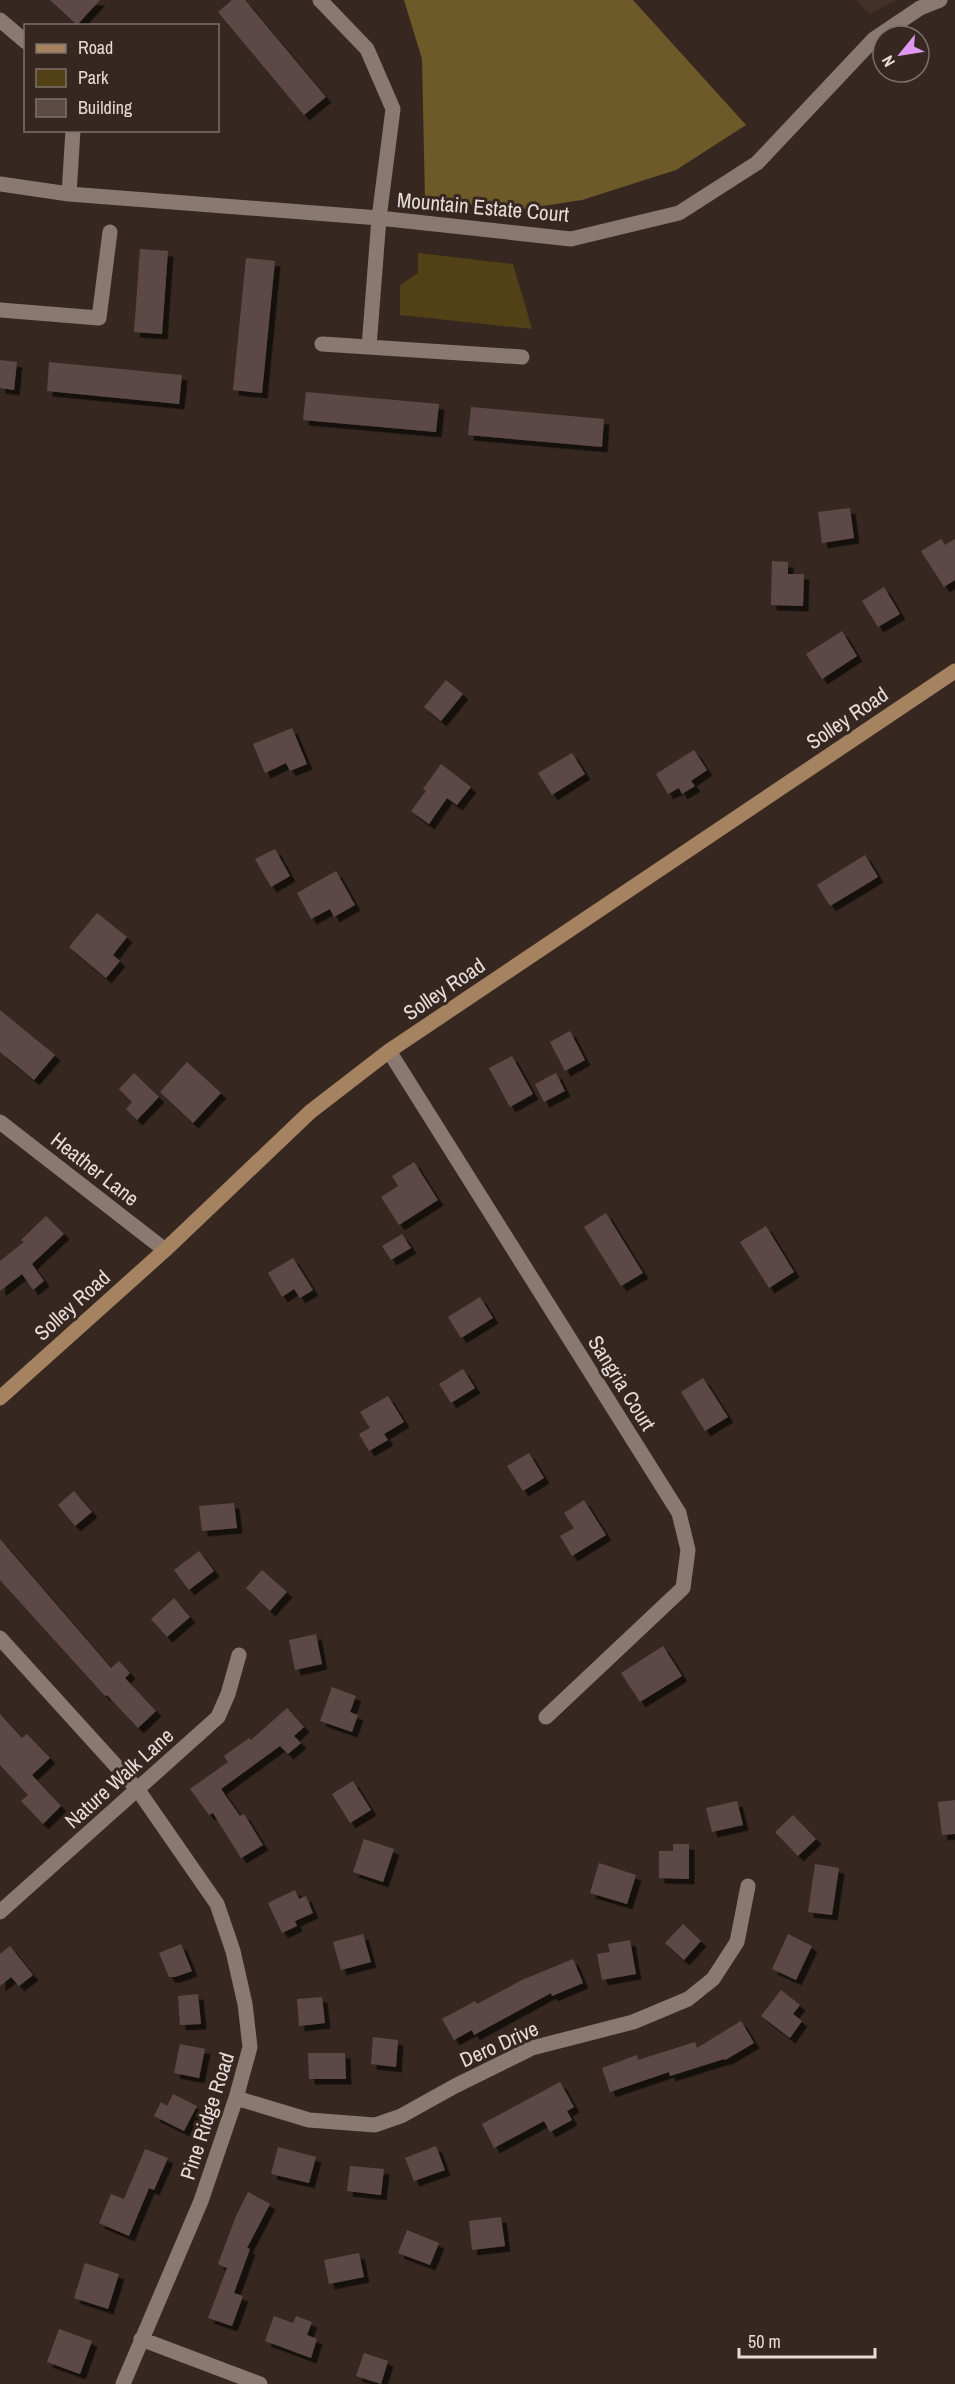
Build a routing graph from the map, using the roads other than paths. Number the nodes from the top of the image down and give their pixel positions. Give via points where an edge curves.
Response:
1 (320, 0) edge
2 (940, 0) edge
3 (0, 20) edge
4 (24, 40) edge
5 (74, 132) edge
6 (0, 184) edge
7 (69, 194) junction
8 (379, 218) junction
9 (110, 232) dead end
10 (0, 310) edge
11 (322, 345) dead end
12 (369, 348) junction
13 (522, 357) dead end
14 (955, 670) edge
15 (389, 1051) junction
16 (0, 1122) edge
17 (165, 1250) junction
18 (0, 1398) edge
19 (0, 1638) edge
20 (239, 1655) dead end
21 (546, 1717) dead end
22 (138, 1790) junction
23 (748, 1887) dead end
24 (0, 1912) edge
25 (236, 2098) junction
26 (141, 2339) junction
27 (123, 2384) edge
28 (260, 2384) edge

1 - 8 street via 366,50 393,109
2 - 8 street, Mountain Estate Court via 920,8 874,39 757,163 679,213 571,239
3 - 4 street
5 - 7 street
6 - 7 street, Mountain Estate Court
7 - 8 street, Mountain Estate Court
8 - 12 street
9 - 10 street via 99,318
11 - 12 street
12 - 13 street
14 - 15 main road, Solley Road
15 - 17 main road, Solley Road via 309,1112
15 - 21 street, Sangria Court via 679,1513 688,1550 683,1588
16 - 17 street, Heather Lane
17 - 18 main road, Solley Road
19 - 22 street, Pine Ridge Road
20 - 22 street, Nature Walk Lane via 218,1717
22 - 24 street, Nature Walk Lane
22 - 25 street, Pine Ridge Road via 218,1904 233,1951 250,2047
23 - 25 street, Dero Drive via 737,1942 713,1979 688,1999 633,2022 532,2048 375,2125 309,2120
25 - 26 street, Pine Ridge Road via 201,2201
26 - 27 street, Pine Ridge Road
26 - 28 street

